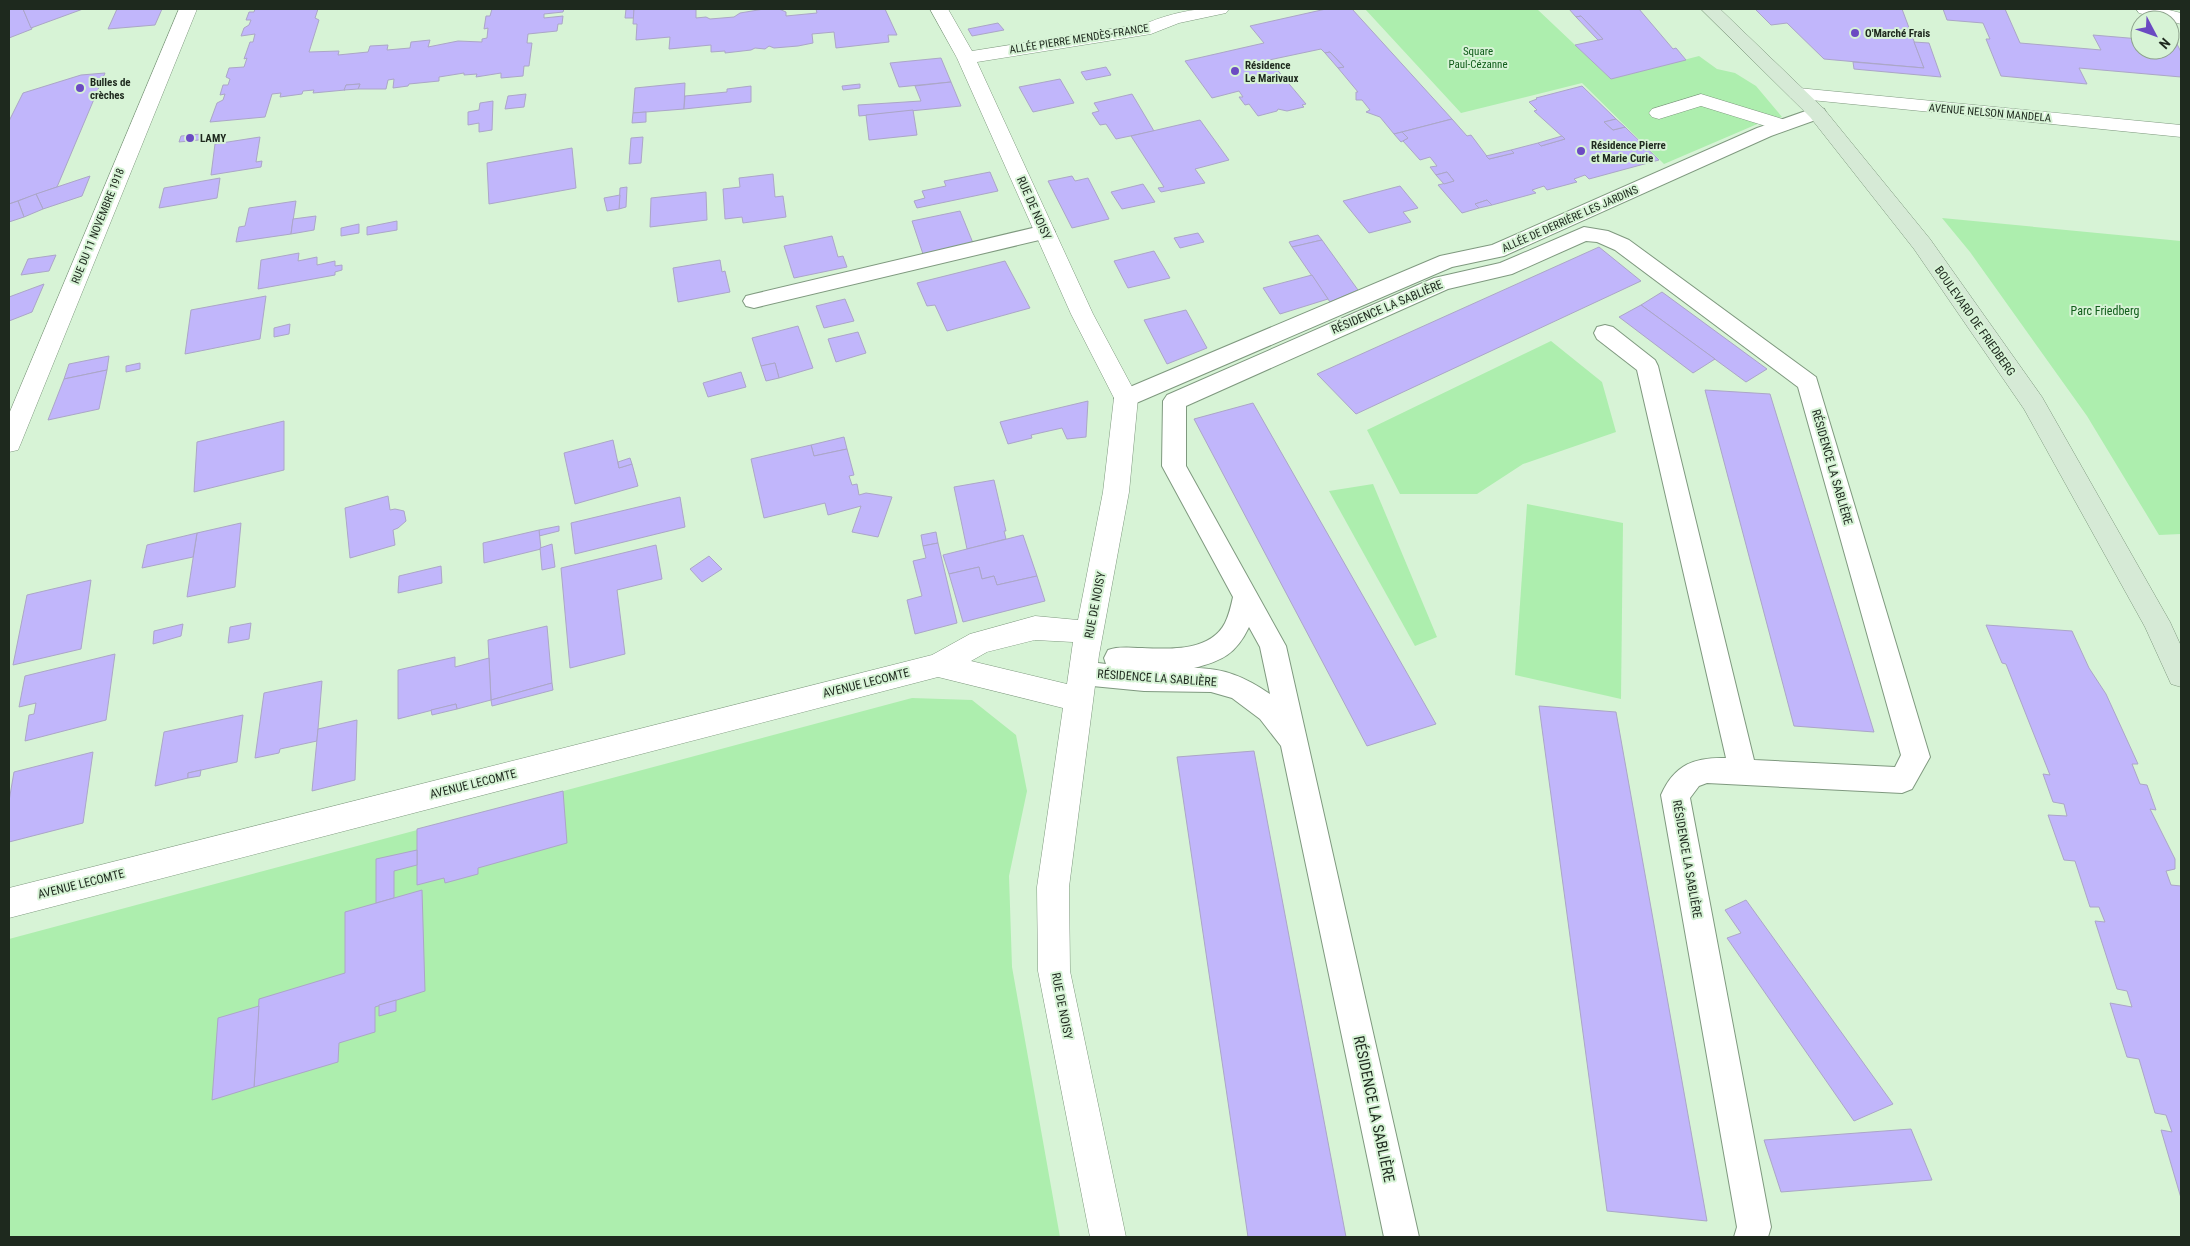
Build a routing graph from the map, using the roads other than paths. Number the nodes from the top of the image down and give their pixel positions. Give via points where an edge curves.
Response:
1 (188, 9) edge
2 (939, 9) edge
3 (1220, 9) edge
4 (1710, 9) edge
5 (2145, 9) edge
6 (2181, 19) edge
7 (966, 58) junction
8 (1798, 94) junction
9 (1659, 113) dead end
10 (1817, 113) junction
11 (1782, 125) junction
12 (2181, 131) edge
13 (1047, 238) junction
14 (817, 300) dead end
15 (754, 301) dead end
16 (1605, 333) dead end
17 (1126, 398) junction
18 (9, 443) edge
19 (1246, 596) junction
20 (938, 665) junction
21 (1084, 665) junction
22 (2181, 675) edge
23 (1295, 747) junction
24 (1743, 771) junction
25 (9, 903) edge
26 (1108, 1237) edge
27 (1402, 1237) edge
28 (1750, 1237) edge

1 - 18 street, RUE DU 11 NOVEMBRE 1918
2 - 7 street, RUE DE NOISY
3 - 7 street, ALLÉE PIERRE MENDÈS-FRANCE via 1151,28
4 - 8 main road, BOULEVARD DE FRIEDBERG
5 - 6 street
7 - 13 street, RUE DE NOISY
8 - 10 main road, BOULEVARD DE FRIEDBERG
8 - 12 street, AVENUE NELSON MANDELA
9 - 11 street via 1701,100
10 - 11 lane, ALLÉE DE DERRIÈRE LES JARDINS
10 - 22 main road, BOULEVARD DE FRIEDBERG via 1922,244 2032,403 2151,614
11 - 17 lane, ALLÉE DE DERRIÈRE LES JARDINS via 1497,251 1447,262
13 - 14 lane
13 - 15 lane
13 - 17 street, RUE DE NOISY
16 - 24 lane via 1647,366
17 - 21 street, RUE DE NOISY via 1116,492
19 - 21 lane, RÉSIDENCE LA SABLIÈRE via 1240,620 1226,642 1201,656
19 - 23 lane, RÉSIDENCE LA SABLIÈRE via 1274,646
19 - 24 lane, RÉSIDENCE LA SABLIÈRE via 1174,466 1175,401 1442,282 1505,269 1584,234 1601,236 1622,245 1808,383 1916,757 1902,780
20 - 21 street, AVENUE LECOMTE via 1022,684
20 - 21 street, AVENUE LECOMTE via 980,642 1035,628
20 - 25 street, AVENUE LECOMTE
21 - 23 lane, RÉSIDENCE LA SABLIÈRE via 1144,679 1211,680 1240,688 1270,710
21 - 26 street, RUE DE NOISY via 1053,887 1054,971
23 - 27 lane, RÉSIDENCE LA SABLIÈRE
24 - 28 lane, RÉSIDENCE LA SABLIÈRE via 1706,770 1689,777 1675,795 1754,1227

